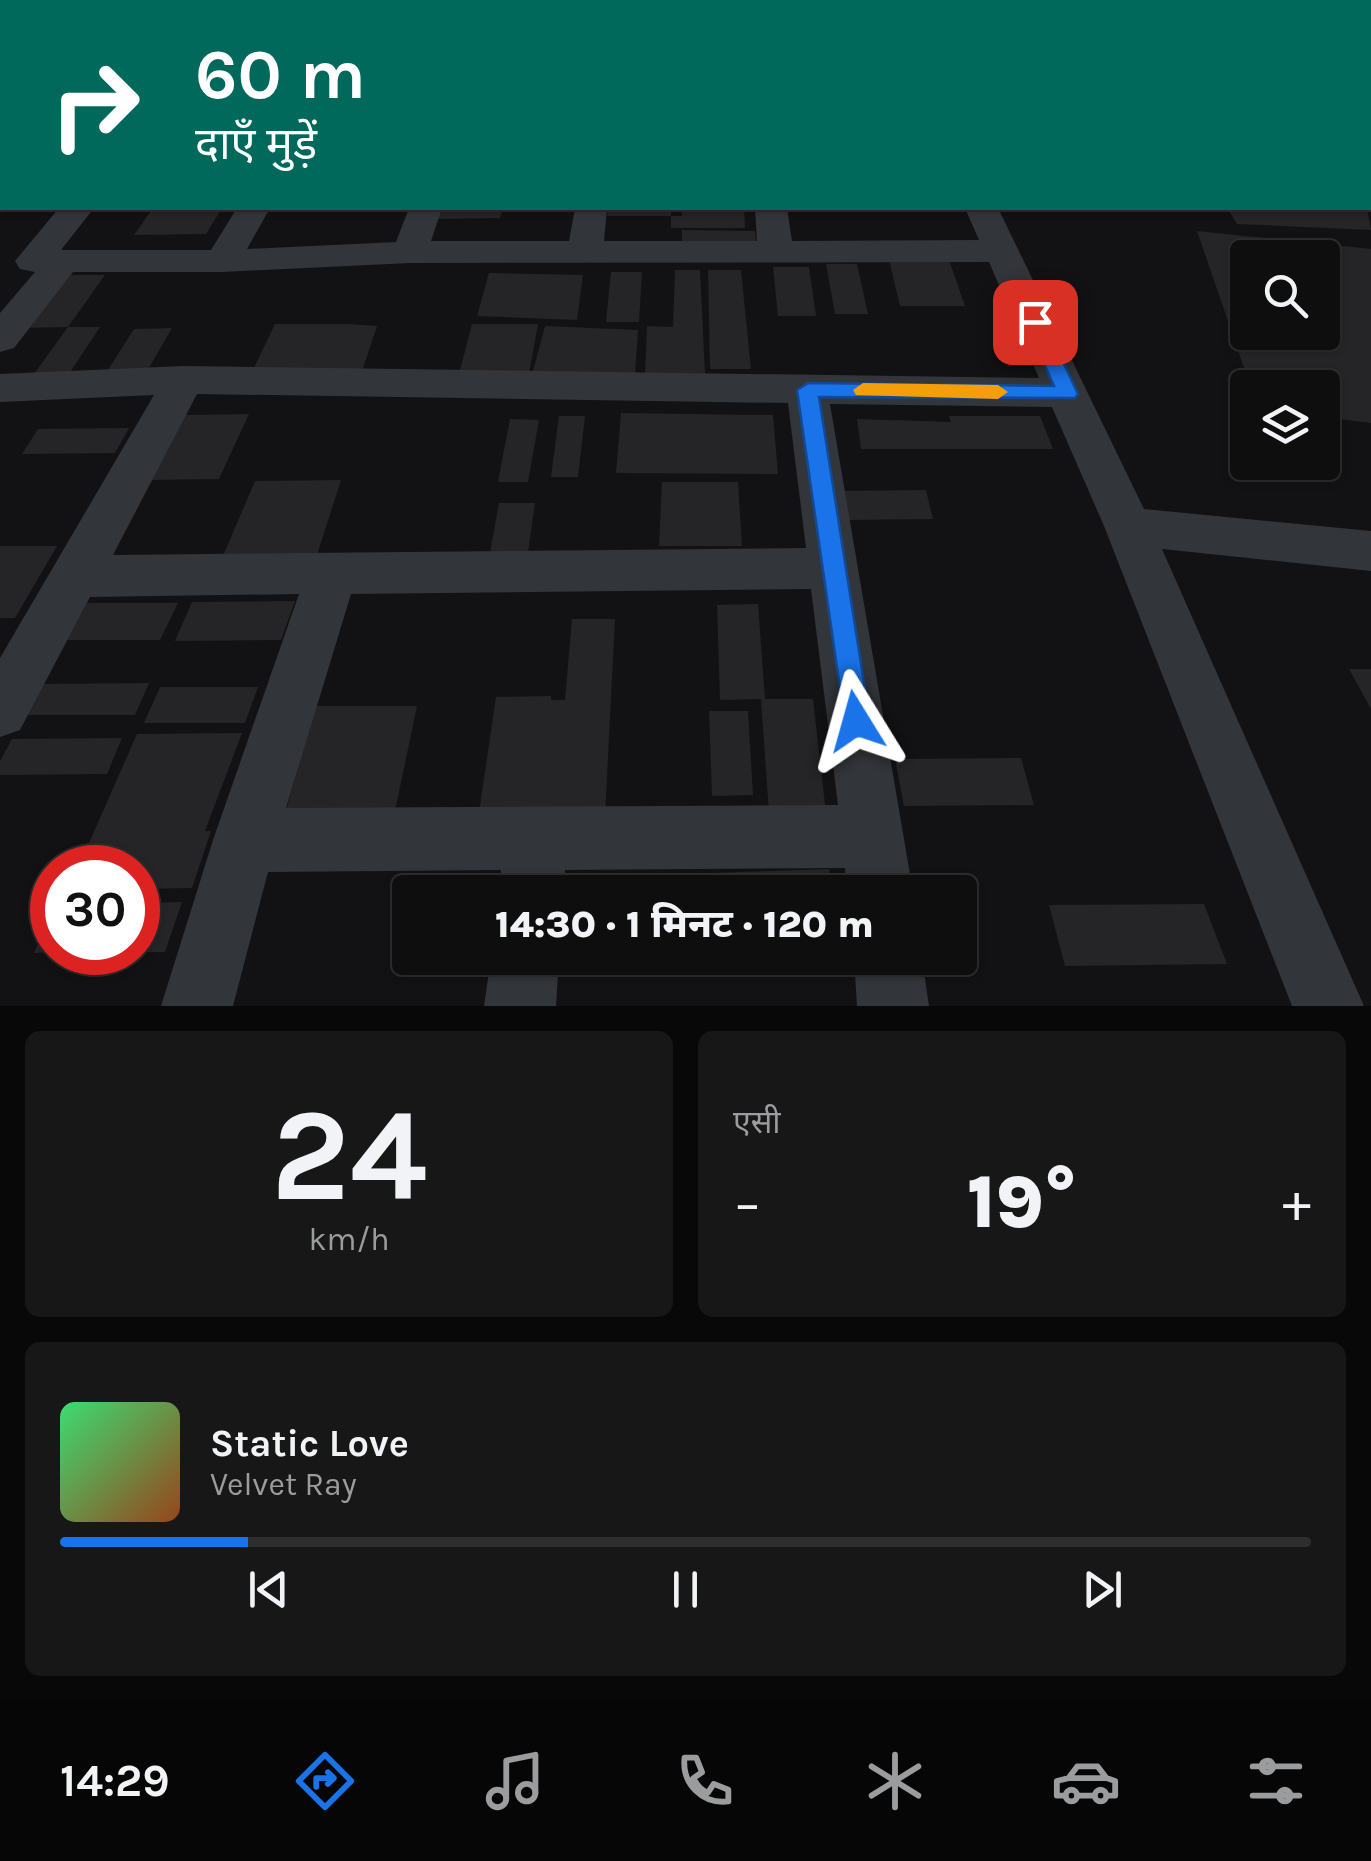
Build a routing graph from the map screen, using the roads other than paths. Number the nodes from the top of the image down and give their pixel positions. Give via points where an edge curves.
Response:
1 (76, 210) edge
2 (252, 210) edge
3 (424, 210) edge
4 (591, 210) edge
5 (771, 210) edge
6 (992, 229) edge
7 (776, 251) junction
8 (410, 252) junction
9 (585, 252) junction
10 (64, 260) junction
11 (222, 261) junction
12 (0, 338) edge
13 (184, 380) junction
14 (0, 388) edge
15 (808, 390) junction
16 (1068, 394) junction
17 (1128, 526) junction
18 (1371, 550) edge
19 (834, 568) junction
20 (332, 573) junction
21 (76, 576) junction
22 (0, 711) edge
23 (245, 840) junction
24 (876, 864) edge
25 (533, 865) edge
26 (523, 975) edge
27 (890, 975) edge
28 (197, 1006) edge
29 (520, 1006) edge
30 (894, 1006) edge
31 (1328, 1006) edge

1 - 10 street via 33,262
2 - 11 street
3 - 8 street
4 - 9 street
5 - 7 street
6 - 7 street
6 - 16 street
7 - 9 street
8 - 9 street
8 - 11 street
10 - 11 street
10 - 12 street
13 - 14 street
13 - 15 street
13 - 21 street
15 - 16 street
15 - 19 street
16 - 17 street
17 - 18 street
17 - 31 street
19 - 20 street
19 - 24 street
20 - 21 street
20 - 23 street
21 - 22 street
23 - 25 street
23 - 28 street
24 - 25 street
26 - 29 street
27 - 30 street

